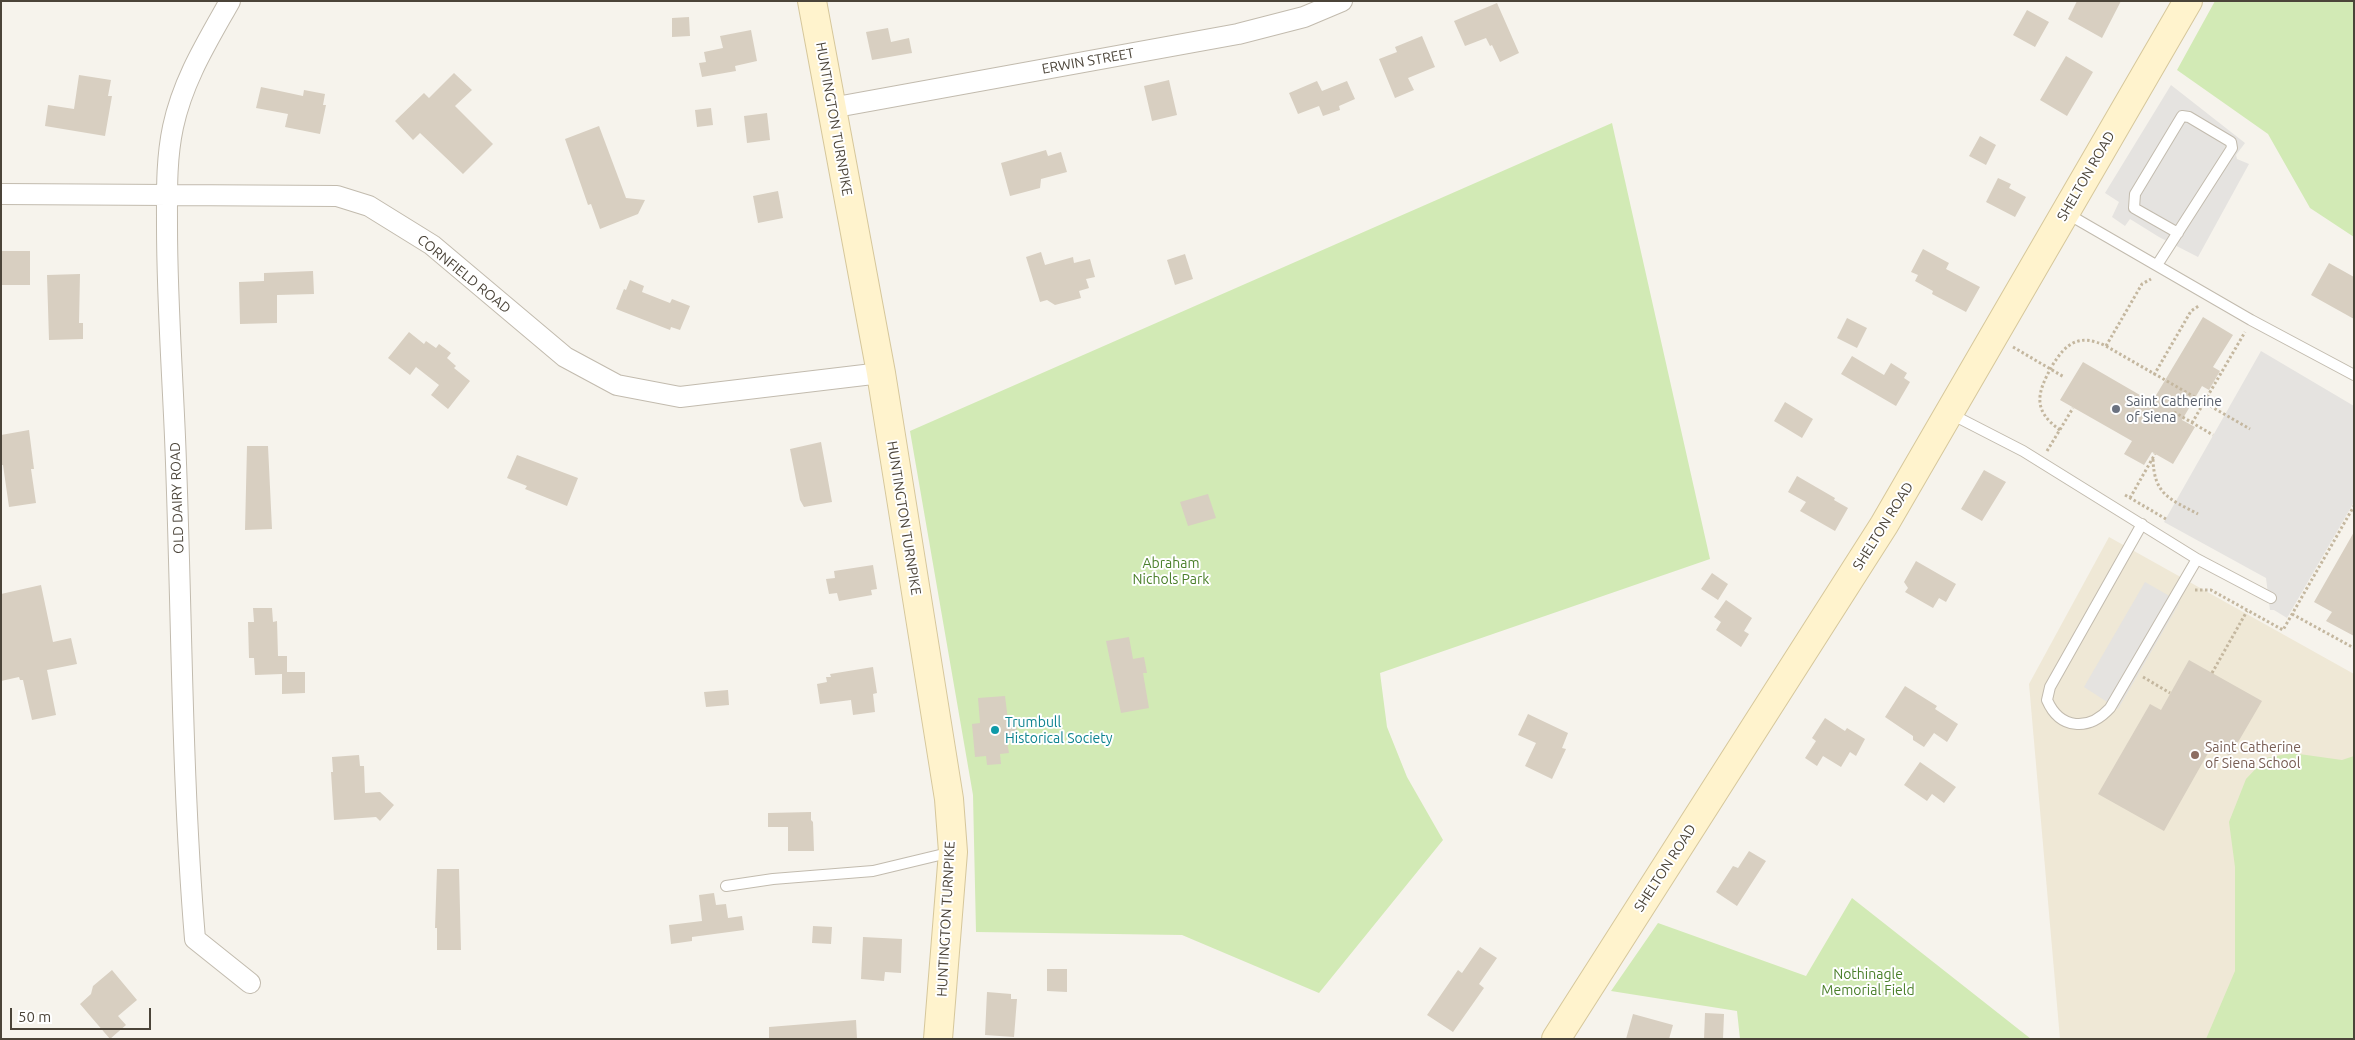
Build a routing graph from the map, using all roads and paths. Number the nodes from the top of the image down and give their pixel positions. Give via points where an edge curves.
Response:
1 (230, 1) edge
2 (812, 1) edge
3 (1342, 1) edge
4 (2188, 1) edge
5 (831, 108) junction
6 (1, 194) edge
7 (167, 194) junction
8 (2065, 212) junction
9 (2178, 233) junction
10 (2159, 266) junction
11 (2208, 295) junction
12 (2251, 320) junction
13 (1993, 336) junction
14 (2106, 346) junction
15 (2050, 369) junction
16 (881, 373) junction
17 (2154, 375) junction
18 (2354, 376) edge
19 (2064, 378) dead end
20 (2203, 403) junction
21 (2073, 408) dead end
22 (2174, 412) dead end
23 (1951, 414) junction
24 (2192, 423) junction
25 (2250, 429) dead end
26 (2060, 430) junction
27 (2213, 435) dead end
28 (2155, 454) dead end
29 (2153, 459) junction
30 (2040, 462) junction
31 (2122, 512) junction
32 (2198, 514) dead end
33 (2142, 524) junction
34 (2198, 559) junction
35 (2271, 598) dead end
36 (2247, 611) dead end
37 (2292, 614) dead end
38 (2354, 648) edge
39 (2212, 673) dead end
40 (2141, 676) dead end
41 (2170, 693) dead end
42 (953, 852) junction
43 (726, 886) dead end
44 (250, 983) dead end
45 (938, 1039) edge
46 (1556, 1039) edge

1 - 7 street, OLD DAIRY ROAD via 187,78 171,134
2 - 5 main road, HUNTINGTON TURNPIKE
3 - 5 street, ERWIN STREET via 1304,17 1238,34
4 - 8 main road, SHELTON ROAD
5 - 16 main road, HUNTINGTON TURNPIKE
6 - 7 street, CORNFIELD ROAD
7 - 16 street, CORNFIELD ROAD via 337,196 369,206 432,245 565,357 617,385 680,397
7 - 44 street, OLD DAIRY ROAD via 181,579 182,735 195,939
8 - 10 lane
8 - 13 main road, SHELTON ROAD
9 - 9 lane via 2232,148 2231,142 2190,117 2182,116 2133,200 2134,208
9 - 10 lane
10 - 11 lane
10 - 14 path via 2156,275 2142,284
11 - 12 lane
11 - 17 path via 2204,303 2191,311
12 - 18 lane
12 - 20 path
13 - 15 path
13 - 23 main road, SHELTON ROAD
14 - 15 path via 2089,340 2073,342
14 - 17 path
15 - 19 path
15 - 26 path via 2039,397 2046,418
16 - 42 main road, HUNTINGTON TURNPIKE via 948,799
17 - 20 path
20 - 24 path
20 - 25 path
21 - 26 path
22 - 24 path
23 - 30 lane
23 - 46 main road, SHELTON ROAD via 1874,541
24 - 27 path
26 - 30 path
28 - 29 path
29 - 31 path
29 - 32 path via 2155,481 2162,492
30 - 31 lane
31 - 33 lane
33 - 34 lane
33 - 34 lane via 2050,687 2047,700 2057,718 2087,724 2101,718 2110,708
34 - 35 lane
36 - 39 path
37 - 38 path
40 - 41 path
42 - 43 lane via 873,871
42 - 45 main road, HUNTINGTON TURNPIKE

